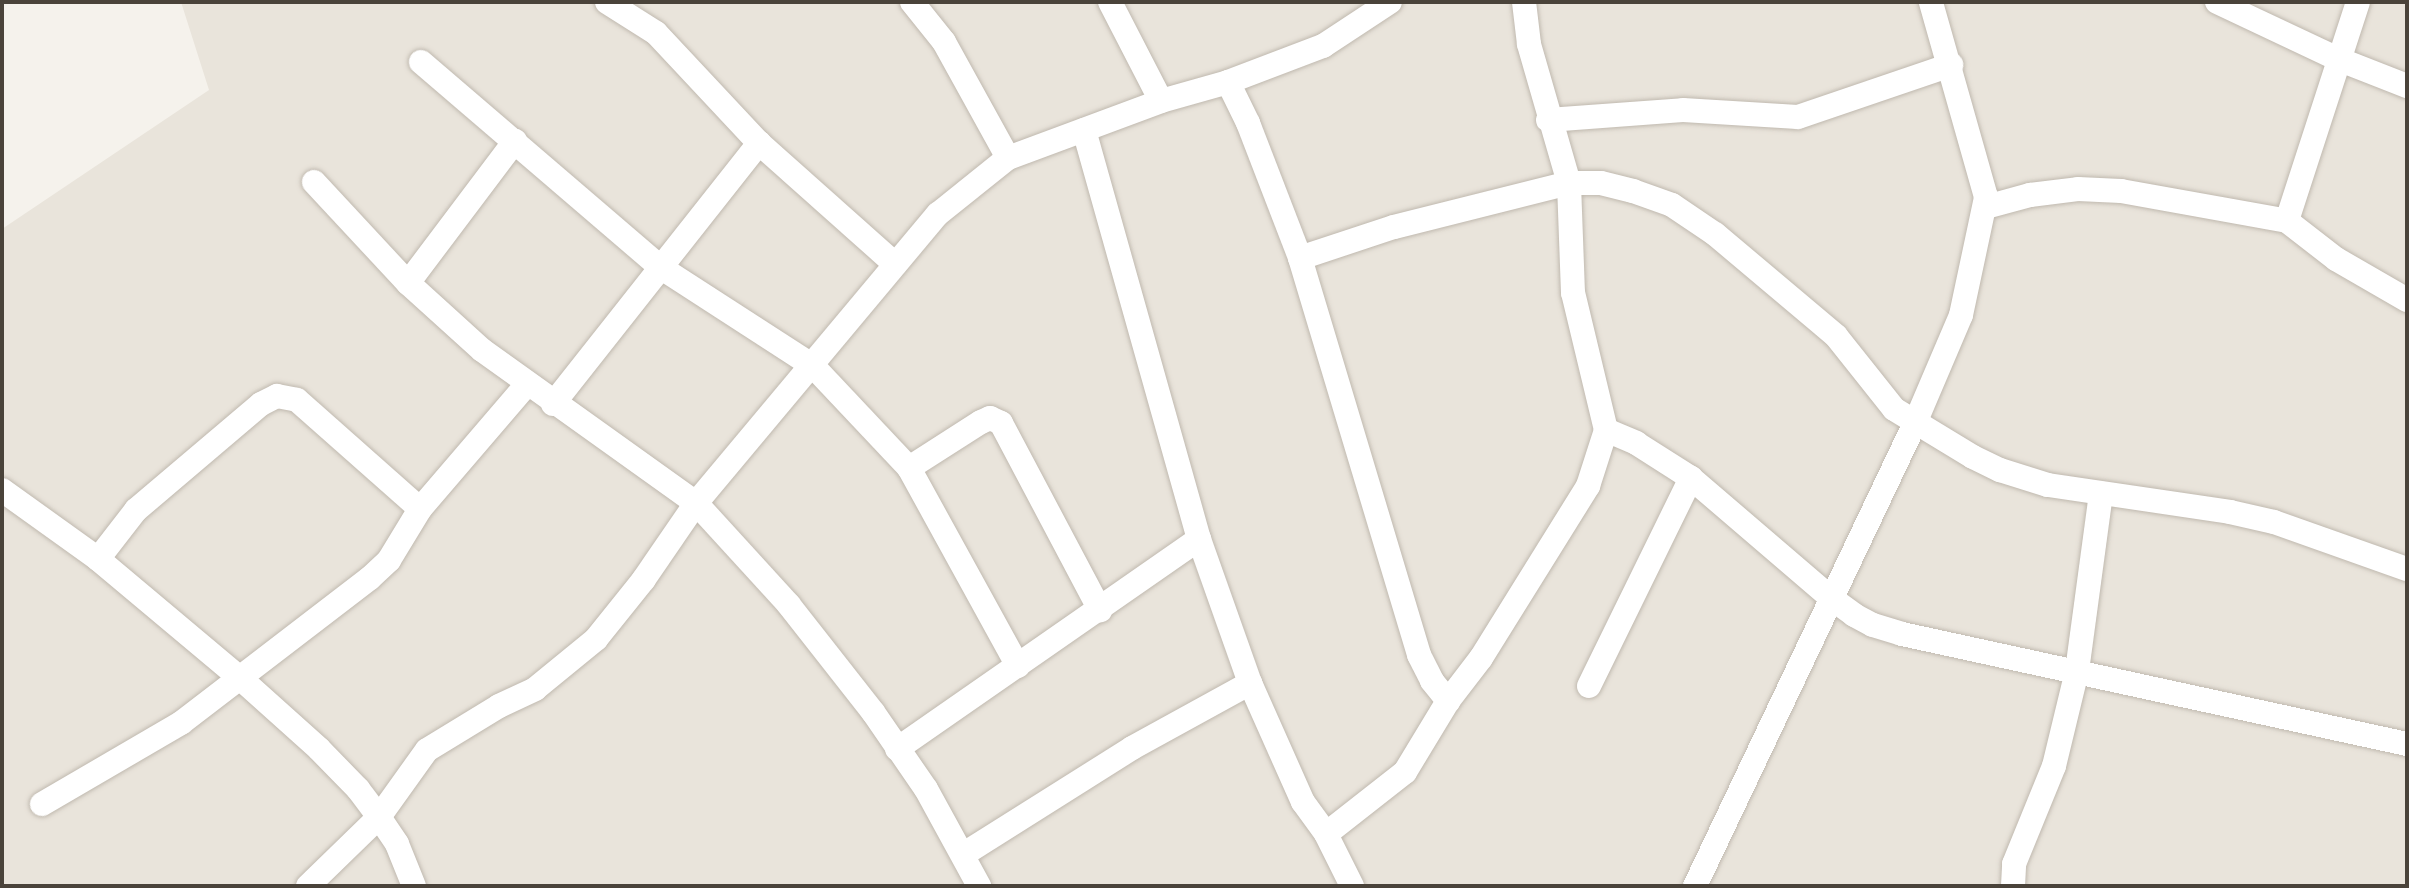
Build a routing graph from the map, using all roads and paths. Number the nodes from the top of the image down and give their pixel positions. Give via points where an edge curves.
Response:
1 (607, 2) edge
2 (912, 2) edge
3 (1110, 2) edge
4 (1390, 2) edge
5 (1524, 2) edge
6 (1931, 2) edge
7 (2217, 2) edge
8 (2358, 2) edge
9 (2339, 59) junction
10 (421, 62) dead end
11 (1951, 65) junction
12 (1228, 82) junction
13 (2407, 86) edge
14 (1161, 101) junction
15 (1548, 120) junction
16 (1084, 130) junction
17 (515, 141) junction
18 (759, 143) junction
19 (1008, 158) junction
20 (313, 182) dead end
21 (1569, 183) junction
22 (1986, 207) junction
23 (2287, 221) junction
24 (1300, 258) junction
25 (895, 264) junction
26 (660, 267) junction
27 (408, 283) junction
28 (2407, 300) edge
29 (813, 366) junction
30 (527, 384) junction
31 (553, 404) junction
32 (1915, 423) junction
33 (1606, 430) junction
34 (909, 468) junction
35 (1691, 478) junction
36 (2, 490) edge
37 (2101, 494) junction
38 (696, 503) junction
39 (420, 509) junction
40 (1199, 539) junction
41 (98, 559) junction
42 (2407, 569) edge
43 (1831, 598) junction
44 (1100, 610) junction
45 (1018, 666) junction
46 (2077, 671) junction
47 (240, 678) junction
48 (1251, 683) junction
49 (1589, 686) dead end
50 (1448, 701) junction
51 (2407, 744) edge
52 (897, 749) junction
53 (42, 804) dead end
54 (379, 817) junction
55 (1326, 834) junction
56 (964, 854) junction
57 (309, 886) edge
58 (414, 886) edge
59 (979, 886) edge
60 (1352, 886) edge
61 (1695, 886) edge
62 (2013, 886) edge

1 - 18 street via 656,33
2 - 19 street via 944,43
3 - 14 street
4 - 12 street via 1323,46
5 - 15 street
6 - 11 street
7 - 9 street
8 - 9 street
9 - 13 street
9 - 23 street
10 - 17 street
11 - 15 street via 1798,117 1683,110
11 - 22 street
12 - 14 street
12 - 24 street
14 - 16 street
15 - 21 street
16 - 19 street
16 - 40 street
17 - 26 street
17 - 27 street
18 - 25 street
18 - 26 street
19 - 25 street via 938,214
20 - 27 street
21 - 24 street via 1394,227
21 - 32 street via 1633,191 1694,218 1821,321 1885,400
21 - 33 street via 1573,293
22 - 23 street via 2078,189 2121,191
22 - 32 street via 1961,315
23 - 28 street via 2336,259
24 - 50 street via 1419,655
25 - 29 street
26 - 29 street
26 - 31 street
27 - 30 street
29 - 34 street
29 - 38 street
30 - 31 street
30 - 39 street
31 - 38 street
32 - 37 street via 2000,470
32 - 43 street
33 - 35 street
33 - 50 street via 1588,486 1481,658
34 - 44 street via 981,422 990,418 1000,423
34 - 45 street
35 - 43 street
35 - 49 street
36 - 41 street
37 - 42 street via 2274,522
37 - 46 street
38 - 52 street via 789,605
38 - 54 street via 596,639 535,690 427,750
39 - 41 street via 297,400 277,396 261,404 136,510
39 - 47 street via 389,560 370,578
40 - 44 street
40 - 48 street
41 - 47 street
43 - 46 street via 1854,615 1902,634
43 - 61 street
44 - 45 street
45 - 52 street
46 - 51 street
46 - 62 street via 2054,766 2014,863
47 - 53 street via 181,723
47 - 54 street via 319,749
48 - 55 street via 1303,802
48 - 56 street via 1132,748
50 - 55 street via 1405,772
52 - 56 street
54 - 57 street
54 - 58 street via 397,844
55 - 60 street
56 - 59 street

